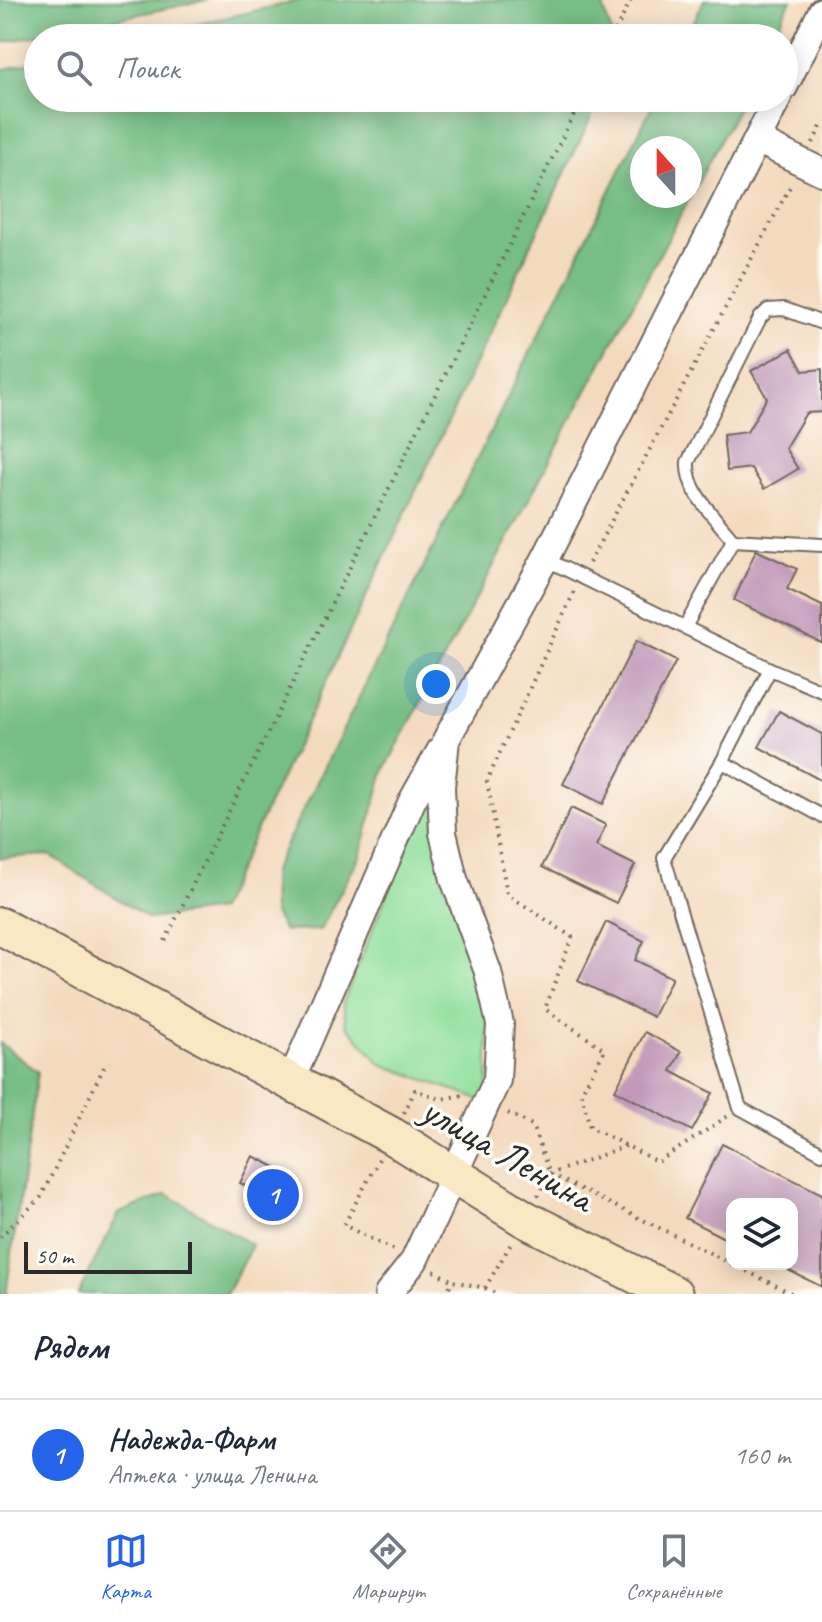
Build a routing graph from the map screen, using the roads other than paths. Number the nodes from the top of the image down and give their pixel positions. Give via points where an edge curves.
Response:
1 (822, 11) edge
2 (798, 59) edge
3 (771, 112) edge
4 (757, 140) junction
5 (812, 167) edge
6 (822, 323) edge
7 (733, 540) junction
8 (822, 545) edge
9 (545, 559) junction
10 (685, 627) junction
11 (770, 669) junction
12 (822, 691) edge
13 (446, 740) junction
14 (722, 762) junction
15 (822, 816) edge
16 (0, 926) edge
17 (295, 1086) junction
18 (822, 1153) edge
19 (455, 1175) junction
20 (388, 1294) edge
21 (674, 1294) edge

1 - 2 street
3 - 4 street
4 - 5 street
4 - 9 street
6 - 7 lane via 784,309 768,310 760,318 688,462 693,488
7 - 8 lane
7 - 10 lane
9 - 10 lane
9 - 13 street
10 - 11 lane
11 - 12 lane
11 - 14 lane
13 - 17 street via 412,801
13 - 19 street via 443,833 500,1024 497,1080
14 - 15 lane
14 - 18 lane via 664,858 740,1108
16 - 17 main road, улица Ленина
17 - 19 main road, улица Ленина
19 - 20 street via 414,1261
19 - 21 main road, улица Ленина via 525,1219

